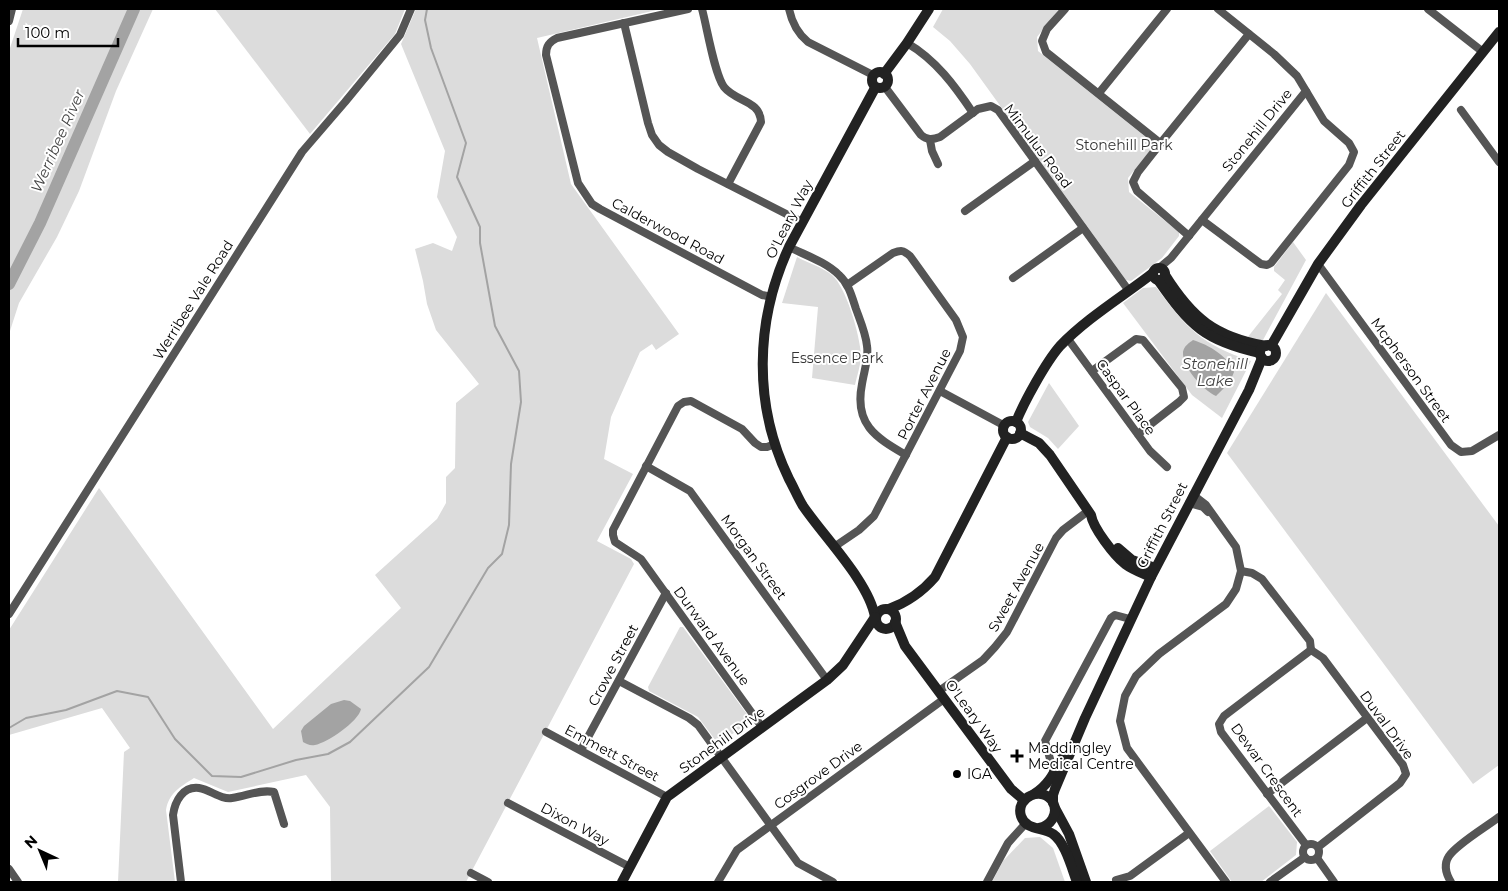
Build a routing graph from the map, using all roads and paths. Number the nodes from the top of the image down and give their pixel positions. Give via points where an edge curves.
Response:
1 (12, 9) edge
2 (411, 9) edge
3 (688, 9) edge
4 (702, 9) edge
5 (789, 9) edge
6 (929, 9) edge
7 (1065, 9) edge
8 (1167, 9) edge
9 (1218, 9) edge
10 (1428, 9) edge
11 (9, 21) edge
12 (624, 22) junction
13 (1499, 32) edge
14 (1249, 34) junction
15 (907, 43) junction
16 (1483, 52) junction
17 (884, 74) junction
18 (873, 75) junction
19 (880, 88) junction
20 (1306, 91) junction
21 (1099, 93) junction
22 (1461, 110) dead end
23 (973, 112) junction
24 (930, 140) junction
25 (1160, 143) junction
26 (1035, 161) junction
27 (1499, 162) edge
28 (938, 164) dead end
29 (728, 184) junction
30 (965, 211) dead end
31 (1202, 220) junction
32 (802, 222) junction
33 (1083, 228) junction
34 (1188, 236) junction
35 (789, 247) junction
36 (1318, 264) junction
37 (1159, 275) junction
38 (1013, 278) dead end
39 (847, 285) junction
40 (1129, 291) junction
41 (772, 297) junction
42 (1068, 339) junction
43 (1267, 352) junction
44 (1092, 371) junction
45 (940, 391) junction
46 (1016, 422) junction
47 (1005, 426) junction
48 (1020, 433) junction
49 (1138, 434) junction
50 (1499, 435) edge
51 (1007, 437) junction
52 (775, 444) junction
53 (906, 455) junction
54 (646, 466) junction
55 (1167, 467) dead end
56 (1191, 499) junction
57 (1090, 513) junction
58 (834, 547) junction
59 (1241, 571) junction
60 (1153, 573) junction
61 (863, 588) junction
62 (666, 593) junction
63 (912, 598) junction
64 (889, 609) junction
65 (9, 614) edge
66 (875, 617) junction
67 (1130, 619) junction
68 (895, 621) junction
69 (883, 628) junction
70 (861, 639) junction
71 (905, 646) junction
72 (1311, 650) junction
73 (827, 680) junction
74 (618, 681) junction
75 (942, 695) junction
76 (1084, 718) junction
77 (1367, 718) junction
78 (762, 727) junction
79 (546, 732) dead end
80 (581, 750) junction
81 (722, 757) junction
82 (1054, 773) junction
83 (1034, 794) junction
84 (1267, 794) junction
85 (668, 797) junction
86 (1024, 800) junction
87 (508, 803) dead end
88 (1054, 806) junction
89 (1499, 818) edge
90 (1026, 823) junction
91 (284, 824) dead end
92 (770, 825) junction
93 (1038, 828) junction
94 (1189, 833) junction
95 (1306, 845) junction
96 (1318, 847) junction
97 (1305, 857) junction
98 (1317, 858) junction
99 (630, 868) junction
100 (9, 869) edge
101 (471, 873) dead end
102 (1116, 880) dead end
103 (18, 882) edge
104 (181, 882) edge
105 (488, 882) edge
106 (622, 882) edge
107 (718, 882) edge
108 (833, 882) edge
109 (986, 882) edge
110 (1077, 882) edge
111 (1086, 882) edge
112 (1226, 882) edge
113 (1270, 882) edge
114 (1334, 882) edge
115 (1450, 882) edge

1 - 11 street
2 - 65 street, Werribee Vale Road via 400,34 302,152
3 - 12 street, Calderwood Road
4 - 29 street via 719,80 729,93 756,107 761,115 761,122
5 - 18 street via 794,27 808,42
6 - 15 street
7 - 21 street via 1047,29 1042,41 1046,52
8 - 21 street
9 - 14 street, Stonehill Drive
10 - 16 street
12 - 29 street via 652,135 668,152
12 - 41 street, Calderwood Road via 557,38 546,48 578,183 600,210 762,295
13 - 16 street, Griffith Street
14 - 20 street, Stonehill Drive via 1297,76
14 - 25 street
15 - 17 street
15 - 23 street via 927,55
16 - 36 street, Griffith Street
17 - 18 street
17 - 19 street via 888,80
18 - 19 street via 872,84
19 - 24 street via 921,135
19 - 32 street, O'Leary Way
20 - 31 street, Stonehill Drive
20 - 31 street via 1324,121 1353,148 1353,157 1274,260 1267,266 1261,264
21 - 25 street
22 - 27 street
23 - 24 street, Mimulus Road via 940,137
23 - 26 street, Mimulus Road via 982,107 994,107
24 - 28 street
25 - 34 street via 1132,182 1137,191
26 - 30 street
26 - 33 street, Mimulus Road
29 - 32 street
31 - 34 street, Stonehill Drive
32 - 35 street, O'Leary Way
33 - 38 street
33 - 40 street, Mimulus Road
34 - 37 street, Stonehill Drive
35 - 39 street via 830,268
35 - 41 street, O'Leary Way
36 - 43 street, Griffith Street
36 - 50 street, Mcpherson Street via 1451,445 1461,452 1472,451
37 - 40 street
37 - 43 street via 1174,304 1211,338 1228,346
39 - 45 street, Porter Avenue via 899,250 910,256 956,320 963,337 960,351
39 - 53 street via 868,345 860,392 864,419 882,441
40 - 42 street
41 - 52 street, O'Leary Way via 762,356 763,395
42 - 44 street, Caspar Place
42 - 46 street via 1048,362
43 - 56 street, Griffith Street
44 - 49 street, Caspar Place
44 - 49 street via 1140,339 1182,388 1184,397
45 - 47 street
45 - 53 street, Porter Avenue
46 - 47 street
46 - 48 street
47 - 51 street
48 - 51 street via 1013,439
48 - 57 street via 1050,455
49 - 55 street, Caspar Place
51 - 63 street via 935,577
52 - 54 street via 761,447 742,429 691,401 684,402 678,406
52 - 58 street, O'Leary Way via 802,505
53 - 58 street, Porter Avenue via 874,516
54 - 62 street, Durward Avenue via 615,524 613,535 615,542 641,559
54 - 73 street, Morgan Street via 690,491
56 - 59 street via 1206,505 1236,547
56 - 60 street, Griffith Street
57 - 60 street via 1092,522 1124,563
57 - 75 street, Sweet Avenue via 1056,538 1007,632 995,647
58 - 61 street, O'Leary Way
59 - 72 street via 1262,579 1310,641
59 - 94 street via 1236,589 1226,604 1136,676 1125,696 1120,721 1127,748
60 - 67 street, Griffith Street
61 - 64 street
61 - 66 street
62 - 74 street, Crowe Street
62 - 78 street, Durward Avenue
63 - 64 street
63 - 68 street
64 - 66 street via 882,609
64 - 68 street via 894,613
66 - 69 street
66 - 70 street, Stonehill Drive
67 - 76 street, Griffith Street
67 - 82 street via 1115,615 1111,618 1045,741
68 - 69 street via 890,628
68 - 71 street
69 - 70 street
69 - 71 street
70 - 73 street, Stonehill Drive via 843,665
71 - 75 street, O'Leary Way
72 - 77 street, Duval Drive via 1323,658
72 - 84 street, Dewar Crescent via 1224,716 1219,724 1221,732
73 - 78 street, Stonehill Drive
74 - 80 street, Crowe Street
74 - 81 street via 694,721
75 - 86 street, O'Leary Way via 1010,789
75 - 92 street, Cosgrove Drive
76 - 82 street, Griffith Street
76 - 88 street, Griffith Street via 1055,789
77 - 84 street
77 - 96 street, Duval Drive via 1403,765 1406,774 1400,783
78 - 81 street, Stonehill Drive
79 - 80 street, Emmett Street
80 - 85 street, Emmett Street
81 - 85 street, Stonehill Drive
81 - 92 street
82 - 83 street, Griffith Street via 1050,781
83 - 86 street
83 - 88 street via 1045,795
84 - 95 street, Dewar Crescent
85 - 99 street, Stonehill Drive
86 - 90 street via 1020,811
87 - 99 street, Dixon Way
88 - 93 street via 1052,820
88 - 111 street via 1069,834
89 - 115 street via 1454,850 1445,870
90 - 93 street
90 - 109 street via 1008,843
91 - 104 street via 274,792 266,790 230,798 198,788 186,791 179,796 172,815
92 - 107 street, Cosgrove Drive via 737,850
92 - 108 street via 798,863
93 - 110 street via 1058,839
94 - 102 street via 1130,876
94 - 112 street
95 - 96 street via 1312,843
95 - 97 street
96 - 98 street via 1320,854
97 - 98 street
97 - 113 street
98 - 114 street
99 - 106 street, Stonehill Drive
100 - 103 street
101 - 105 street

